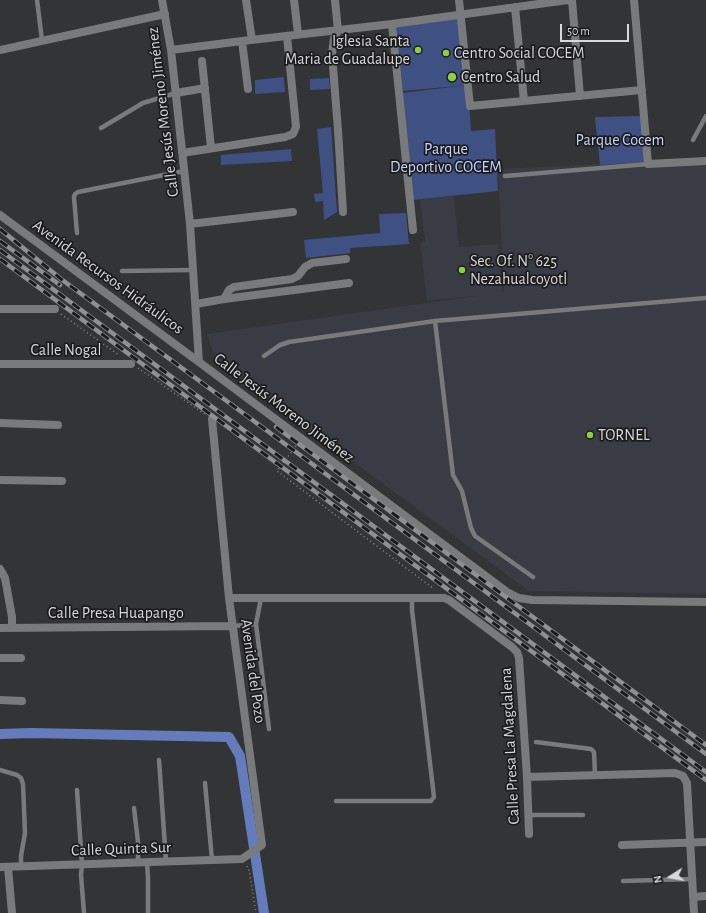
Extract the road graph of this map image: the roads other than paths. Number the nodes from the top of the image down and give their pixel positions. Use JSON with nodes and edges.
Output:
{"nodes":[{"id":1,"x":36,"y":0,"type":"edge"},
{"id":2,"x":162,"y":0,"type":"edge"},
{"id":3,"x":246,"y":0,"type":"edge"},
{"id":4,"x":294,"y":0,"type":"edge"},
{"id":5,"x":335,"y":0,"type":"edge"},
{"id":6,"x":459,"y":0,"type":"edge"},
{"id":7,"x":568,"y":0,"type":"edge"},
{"id":8,"x":572,"y":0,"type":"edge"},
{"id":9,"x":634,"y":0,"type":"edge"},
{"id":10,"x":515,"y":7,"type":"junction"},
{"id":11,"x":165,"y":14,"type":"junction"},
{"id":12,"x":460,"y":15,"type":"junction"},
{"id":13,"x":392,"y":24,"type":"junction"},
{"id":14,"x":338,"y":31,"type":"junction"},
{"id":15,"x":298,"y":34,"type":"junction"},
{"id":16,"x":287,"y":36,"type":"junction"},
{"id":17,"x":42,"y":40,"type":"junction"},
{"id":18,"x":252,"y":40,"type":"junction"},
{"id":19,"x":242,"y":41,"type":"junction"},
{"id":20,"x":0,"y":50,"type":"edge"},
{"id":21,"x":171,"y":50,"type":"junction"},
{"id":22,"x":202,"y":62,"type":"dead end"},
{"id":23,"x":205,"y":88,"type":"junction"},
{"id":24,"x":248,"y":89,"type":"dead end"},
{"id":25,"x":642,"y":90,"type":"junction"},
{"id":26,"x":176,"y":93,"type":"junction"},
{"id":27,"x":580,"y":96,"type":"junction"},
{"id":28,"x":524,"y":101,"type":"junction"},
{"id":29,"x":706,"y":116,"type":"edge"},
{"id":30,"x":101,"y":128,"type":"dead end"},
{"id":31,"x":694,"y":140,"type":"dead end"},
{"id":32,"x":211,"y":148,"type":"junction"},
{"id":33,"x":182,"y":153,"type":"junction"},
{"id":34,"x":706,"y":161,"type":"edge"},
{"id":35,"x":648,"y":164,"type":"junction"},
{"id":36,"x":184,"y":171,"type":"junction"},
{"id":37,"x":505,"y":176,"type":"dead end"},
{"id":38,"x":293,"y":212,"type":"dead end"},
{"id":39,"x":342,"y":212,"type":"dead end"},
{"id":40,"x":0,"y":215,"type":"edge"},
{"id":41,"x":190,"y":224,"type":"junction"},
{"id":42,"x":413,"y":230,"type":"dead end"},
{"id":43,"x":77,"y":233,"type":"dead end"},
{"id":44,"x":346,"y":259,"type":"dead end"},
{"id":45,"x":193,"y":270,"type":"junction"},
{"id":46,"x":122,"y":271,"type":"dead end"},
{"id":47,"x":349,"y":283,"type":"dead end"},
{"id":48,"x":706,"y":298,"type":"edge"},
{"id":49,"x":224,"y":299,"type":"junction"},
{"id":50,"x":196,"y":304,"type":"junction"},
{"id":51,"x":0,"y":309,"type":"edge"},
{"id":52,"x":55,"y":309,"type":"dead end"},
{"id":53,"x":435,"y":321,"type":"junction"},
{"id":54,"x":264,"y":356,"type":"dead end"},
{"id":55,"x":199,"y":362,"type":"junction"},
{"id":56,"x":0,"y":364,"type":"edge"},
{"id":57,"x":132,"y":364,"type":"dead end"},
{"id":58,"x":212,"y":419,"type":"dead end"},
{"id":59,"x":0,"y":423,"type":"edge"},
{"id":60,"x":58,"y":424,"type":"dead end"},
{"id":61,"x":0,"y":480,"type":"edge"},
{"id":62,"x":62,"y":481,"type":"dead end"},
{"id":63,"x":0,"y":569,"type":"edge"},
{"id":64,"x":533,"y":577,"type":"dead end"},
{"id":65,"x":412,"y":597,"type":"junction"},
{"id":66,"x":229,"y":598,"type":"junction"},
{"id":67,"x":261,"y":598,"type":"junction"},
{"id":68,"x":706,"y":602,"type":"edge"},
{"id":69,"x":256,"y":624,"type":"junction"},
{"id":70,"x":233,"y":626,"type":"junction"},
{"id":71,"x":0,"y":628,"type":"edge"},
{"id":72,"x":12,"y":628,"type":"junction"},
{"id":73,"x":0,"y":658,"type":"edge"},
{"id":74,"x":21,"y":658,"type":"dead end"},
{"id":75,"x":0,"y":700,"type":"edge"},
{"id":76,"x":22,"y":701,"type":"dead end"},
{"id":77,"x":269,"y":729,"type":"dead end"},
{"id":78,"x":536,"y":742,"type":"dead end"},
{"id":79,"x":159,"y":760,"type":"dead end"},
{"id":80,"x":0,"y":770,"type":"edge"},
{"id":81,"x":596,"y":775,"type":"junction"},
{"id":82,"x":527,"y":777,"type":"junction"},
{"id":83,"x":205,"y":783,"type":"dead end"},
{"id":84,"x":78,"y":790,"type":"dead end"},
{"id":85,"x":336,"y":801,"type":"dead end"},
{"id":86,"x":134,"y":808,"type":"dead end"},
{"id":87,"x":528,"y":815,"type":"junction"},
{"id":88,"x":583,"y":815,"type":"dead end"},
{"id":89,"x":529,"y":834,"type":"dead end"},
{"id":90,"x":690,"y":842,"type":"junction"},
{"id":91,"x":706,"y":842,"type":"edge"},
{"id":92,"x":622,"y":845,"type":"dead end"},
{"id":93,"x":244,"y":858,"type":"joint"},
{"id":94,"x":212,"y":860,"type":"junction"},
{"id":95,"x":166,"y":861,"type":"junction"},
{"id":96,"x":147,"y":862,"type":"junction"},
{"id":97,"x":138,"y":863,"type":"junction"},
{"id":98,"x":82,"y":865,"type":"junction"},
{"id":99,"x":4,"y":867,"type":"edge"},
{"id":100,"x":21,"y":867,"type":"junction"},
{"id":101,"x":692,"y":879,"type":"junction"},
{"id":102,"x":623,"y":881,"type":"dead end"},
{"id":103,"x":706,"y":896,"type":"edge"},
{"id":104,"x":693,"y":897,"type":"junction"},
{"id":105,"x":12,"y":913,"type":"edge"},
{"id":106,"x":84,"y":913,"type":"edge"},
{"id":107,"x":148,"y":913,"type":"edge"},
{"id":108,"x":694,"y":913,"type":"edge"}],
"edges":[{"from":1,"to":17,"type":"lane"},
{"from":2,"to":11,"type":"street","name":"Calle Jesús Moreno Jiménez"},
{"from":3,"to":18,"type":"street"},
{"from":4,"to":15,"type":"street"},
{"from":5,"to":14,"type":"street"},
{"from":6,"to":12,"type":"street"},
{"from":7,"to":10,"type":"street"},
{"from":8,"to":27,"type":"street"},
{"from":9,"to":25,"type":"street"},
{"from":10,"to":12,"type":"street"},
{"from":10,"to":28,"type":"street"},
{"from":11,"to":17,"type":"street"},
{"from":11,"to":21,"type":"street","name":"Calle Jesús Moreno Jiménez"},
{"from":12,"to":13,"type":"street"},
{"from":12,"to":28,"type":"street"},
{"from":13,"to":14,"type":"street"},
{"from":13,"to":42,"type":"street"},
{"from":14,"to":15,"type":"street"},
{"from":14,"to":39,"type":"street"},
{"from":15,"to":16,"type":"street"},
{"from":16,"to":18,"type":"street"},
{"from":16,"to":32,"type":"street"},
{"from":17,"to":20,"type":"street"},
{"from":18,"to":19,"type":"street"},
{"from":19,"to":21,"type":"street"},
{"from":19,"to":24,"type":"street"},
{"from":21,"to":26,"type":"street","name":"Calle Jesús Moreno Jiménez"},
{"from":22,"to":23,"type":"street"},
{"from":23,"to":26,"type":"street"},
{"from":23,"to":32,"type":"street"},
{"from":25,"to":27,"type":"street"},
{"from":25,"to":35,"type":"street"},
{"from":26,"to":30,"type":"lane"},
{"from":26,"to":33,"type":"street","name":"Calle Jesús Moreno Jiménez"},
{"from":27,"to":28,"type":"street"},
{"from":29,"to":31,"type":"lane"},
{"from":32,"to":33,"type":"street"},
{"from":33,"to":36,"type":"street","name":"Calle Jesús Moreno Jiménez"},
{"from":34,"to":35,"type":"street"},
{"from":35,"to":37,"type":"lane"},
{"from":36,"to":41,"type":"street","name":"Calle Jesús Moreno Jiménez"},
{"from":36,"to":43,"type":"lane"},
{"from":38,"to":41,"type":"street"},
{"from":40,"to":55,"type":"street","name":"Avenida Recursos Hidráulicos"},
{"from":41,"to":45,"type":"street","name":"Calle Jesús Moreno Jiménez"},
{"from":44,"to":49,"type":"street"},
{"from":45,"to":46,"type":"lane"},
{"from":45,"to":50,"type":"street","name":"Calle Jesús Moreno Jiménez"},
{"from":47,"to":49,"type":"street"},
{"from":48,"to":53,"type":"lane"},
{"from":49,"to":50,"type":"street"},
{"from":50,"to":55,"type":"street","name":"Calle Jesús Moreno Jiménez"},
{"from":51,"to":52,"type":"street"},
{"from":53,"to":54,"type":"lane"},
{"from":53,"to":64,"type":"lane"},
{"from":55,"to":68,"type":"street","name":"Calle Jesús Moreno Jiménez"},
{"from":56,"to":57,"type":"street","name":"Calle Nogal"},
{"from":58,"to":66,"type":"street","name":"Avenida del Pozo"},
{"from":59,"to":60,"type":"street"},
{"from":61,"to":62,"type":"street"},
{"from":63,"to":72,"type":"street"},
{"from":65,"to":67,"type":"street"},
{"from":65,"to":82,"type":"street","name":"Calle Presa La Magdalena"},
{"from":65,"to":85,"type":"lane"},
{"from":66,"to":67,"type":"street"},
{"from":66,"to":70,"type":"street","name":"Avenida del Pozo"},
{"from":67,"to":69,"type":"lane"},
{"from":69,"to":70,"type":"lane"},
{"from":69,"to":77,"type":"lane"},
{"from":70,"to":72,"type":"street","name":"Calle Presa Huapango"},
{"from":70,"to":93,"type":"street","name":"Avenida del Pozo"},
{"from":71,"to":72,"type":"street","name":"Calle Presa Huapango"},
{"from":73,"to":74,"type":"street"},
{"from":75,"to":76,"type":"street"},
{"from":78,"to":81,"type":"lane"},
{"from":79,"to":95,"type":"lane"},
{"from":80,"to":100,"type":"lane"},
{"from":81,"to":82,"type":"street"},
{"from":81,"to":90,"type":"street"},
{"from":82,"to":87,"type":"street","name":"Calle Presa La Magdalena"},
{"from":83,"to":94,"type":"lane"},
{"from":84,"to":98,"type":"lane"},
{"from":86,"to":97,"type":"lane"},
{"from":87,"to":88,"type":"lane"},
{"from":87,"to":89,"type":"street","name":"Calle Presa La Magdalena"},
{"from":90,"to":91,"type":"street"},
{"from":90,"to":92,"type":"street"},
{"from":90,"to":101,"type":"street"},
{"from":93,"to":94,"type":"street","name":"Calle Quinta Sur"},
{"from":94,"to":95,"type":"street","name":"Calle Quinta Sur"},
{"from":95,"to":96,"type":"street","name":"Calle Quinta Sur"},
{"from":96,"to":97,"type":"street","name":"Calle Quinta Sur"},
{"from":96,"to":107,"type":"lane"},
{"from":97,"to":98,"type":"street","name":"Calle Quinta Sur"},
{"from":98,"to":100,"type":"street","name":"Calle Quinta Sur"},
{"from":98,"to":106,"type":"lane"},
{"from":99,"to":100,"type":"street","name":"Calle Quinta Sur"},
{"from":99,"to":105,"type":"street"},
{"from":101,"to":102,"type":"lane"},
{"from":101,"to":104,"type":"street"},
{"from":103,"to":104,"type":"street"},
{"from":104,"to":108,"type":"street"}]}
